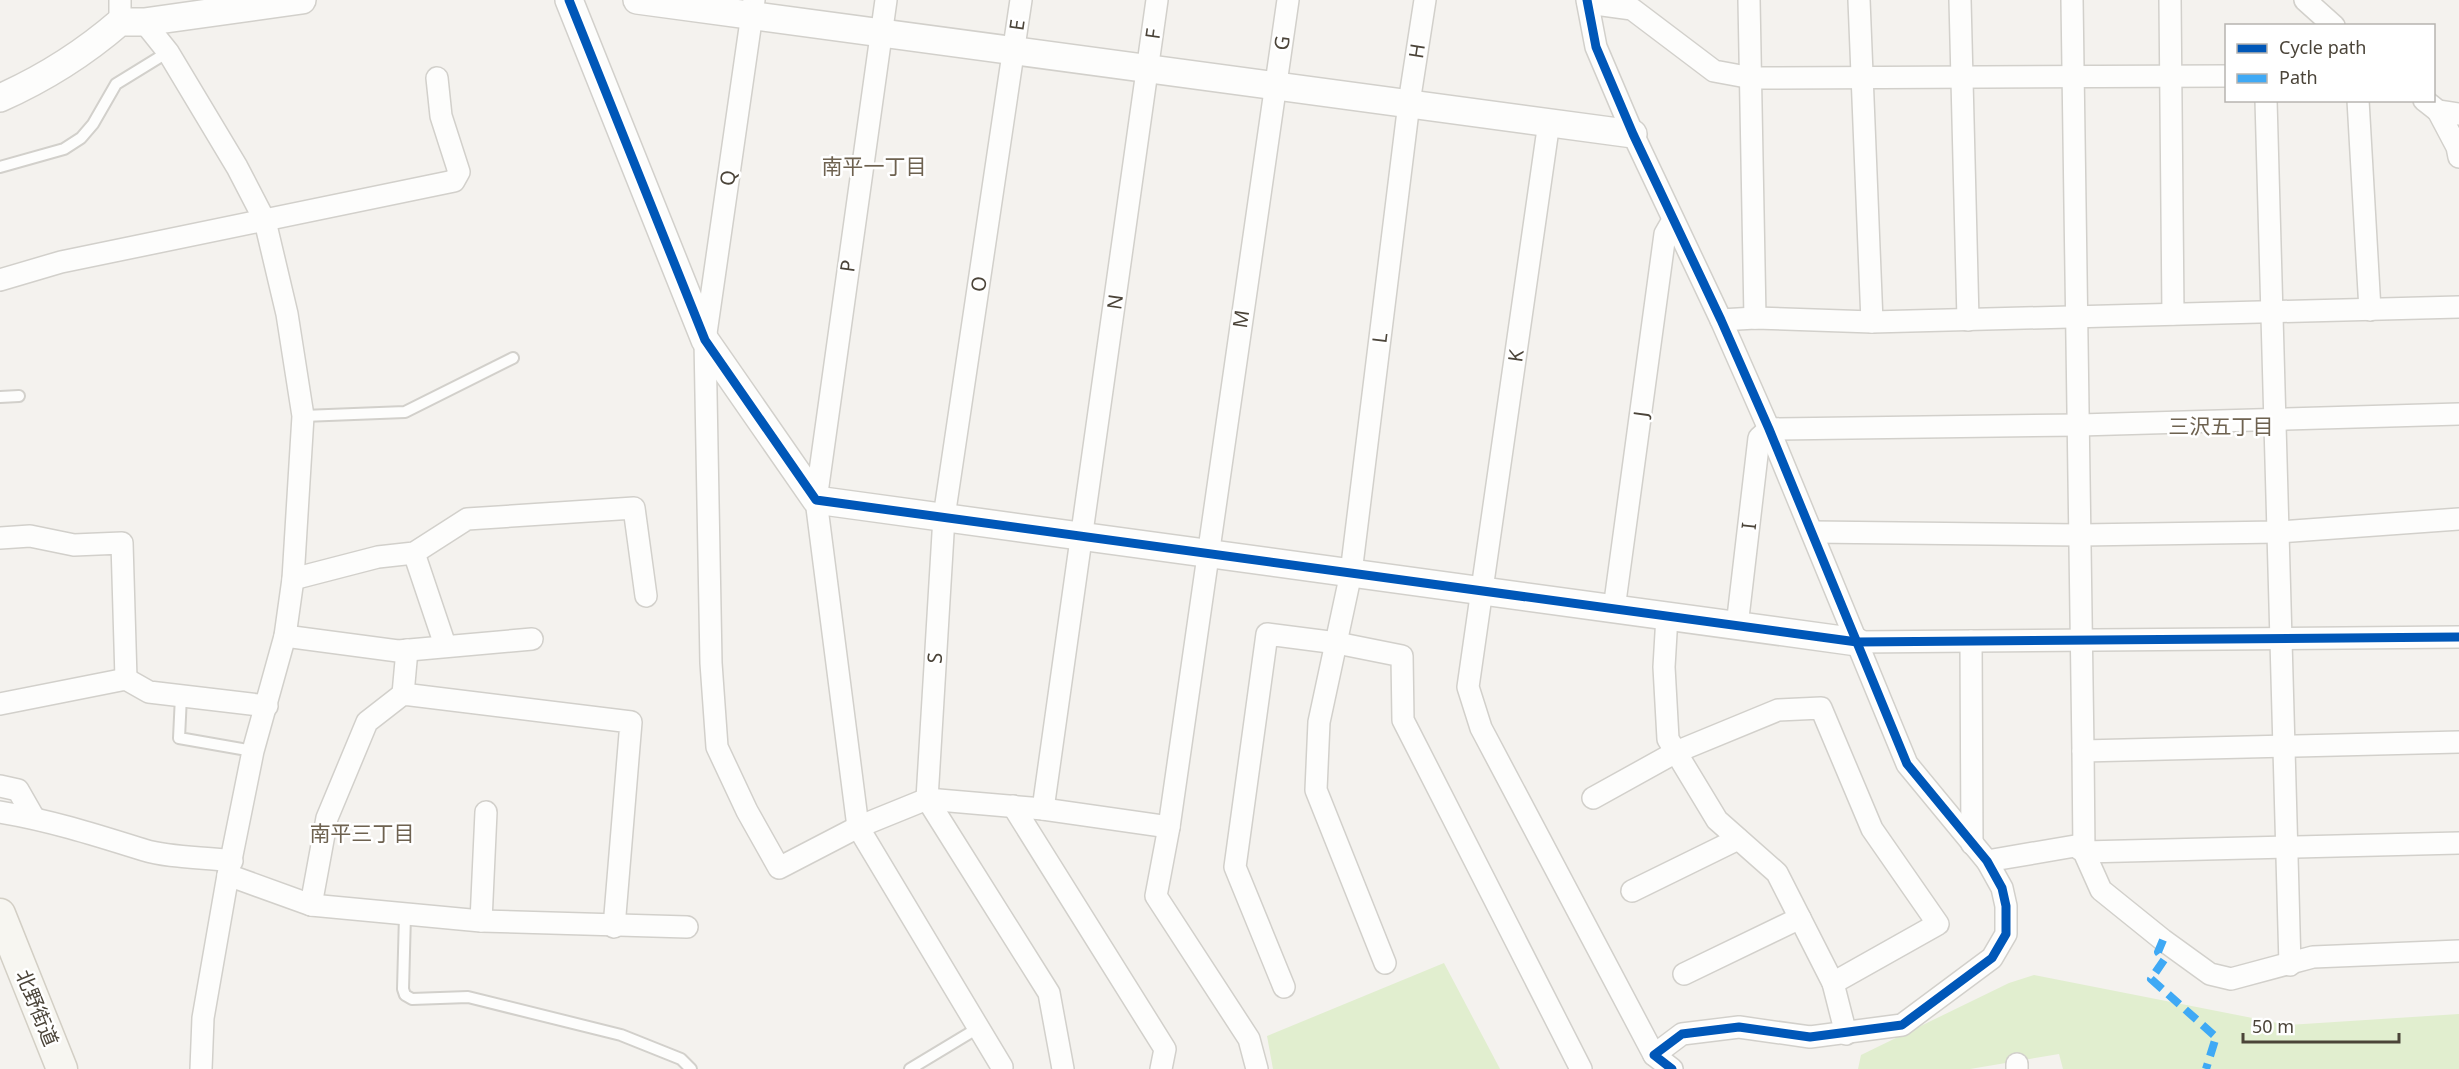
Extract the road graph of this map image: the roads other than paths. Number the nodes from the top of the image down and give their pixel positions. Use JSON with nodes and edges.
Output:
{"nodes":[{"id":1,"x":303,"y":0,"type":"edge"},
{"id":2,"x":569,"y":0,"type":"edge"},
{"id":3,"x":637,"y":0,"type":"edge"},
{"id":4,"x":886,"y":0,"type":"edge"},
{"id":5,"x":1021,"y":0,"type":"edge"},
{"id":6,"x":1157,"y":0,"type":"edge"},
{"id":7,"x":1288,"y":0,"type":"edge"},
{"id":8,"x":1425,"y":0,"type":"edge"},
{"id":9,"x":1749,"y":0,"type":"edge"},
{"id":10,"x":1859,"y":0,"type":"edge"},
{"id":11,"x":1960,"y":0,"type":"edge"},
{"id":12,"x":2072,"y":0,"type":"edge"},
{"id":13,"x":2170,"y":0,"type":"edge"},
{"id":14,"x":2305,"y":0,"type":"edge"},
{"id":15,"x":1588,"y":2,"type":"edge"},
{"id":16,"x":753,"y":8,"type":"edge"},
{"id":17,"x":128,"y":15,"type":"edge"},
{"id":18,"x":2332,"y":24,"type":"edge"},
{"id":19,"x":881,"y":32,"type":"junction"},
{"id":20,"x":1013,"y":50,"type":"junction"},
{"id":21,"x":168,"y":52,"type":"junction"},
{"id":22,"x":1148,"y":68,"type":"junction"},
{"id":23,"x":2074,"y":76,"type":"junction"},
{"id":24,"x":2171,"y":76,"type":"junction"},
{"id":25,"x":2225,"y":76,"type":"edge"},
{"id":26,"x":1962,"y":77,"type":"junction"},
{"id":27,"x":437,"y":78,"type":"dead end"},
{"id":28,"x":1752,"y":78,"type":"junction"},
{"id":29,"x":1862,"y":78,"type":"junction"},
{"id":30,"x":1275,"y":85,"type":"junction"},
{"id":31,"x":0,"y":98,"type":"edge"},
{"id":32,"x":2266,"y":102,"type":"edge"},
{"id":33,"x":2358,"y":102,"type":"edge"},
{"id":34,"x":1409,"y":103,"type":"junction"},
{"id":35,"x":2441,"y":109,"type":"edge"},
{"id":36,"x":1550,"y":122,"type":"junction"},
{"id":37,"x":1633,"y":134,"type":"junction"},
{"id":38,"x":2459,"y":157,"type":"edge"},
{"id":39,"x":0,"y":167,"type":"edge"},
{"id":40,"x":1673,"y":220,"type":"junction"},
{"id":41,"x":265,"y":221,"type":"junction"},
{"id":42,"x":0,"y":280,"type":"edge"},
{"id":43,"x":2459,"y":307,"type":"edge"},
{"id":44,"x":2370,"y":310,"type":"junction"},
{"id":45,"x":2272,"y":311,"type":"junction"},
{"id":46,"x":2173,"y":314,"type":"junction"},
{"id":47,"x":2079,"y":317,"type":"junction"},
{"id":48,"x":1755,"y":318,"type":"junction"},
{"id":49,"x":1721,"y":320,"type":"junction"},
{"id":50,"x":1968,"y":320,"type":"junction"},
{"id":51,"x":1872,"y":322,"type":"junction"},
{"id":52,"x":705,"y":340,"type":"junction"},
{"id":53,"x":513,"y":358,"type":"dead end"},
{"id":54,"x":19,"y":396,"type":"dead end"},
{"id":55,"x":0,"y":397,"type":"edge"},
{"id":56,"x":2459,"y":414,"type":"edge"},
{"id":57,"x":303,"y":416,"type":"junction"},
{"id":58,"x":2275,"y":419,"type":"junction"},
{"id":59,"x":2080,"y":425,"type":"junction"},
{"id":60,"x":1769,"y":429,"type":"junction"},
{"id":61,"x":816,"y":500,"type":"junction"},
{"id":62,"x":944,"y":517,"type":"junction"},
{"id":63,"x":2459,"y":519,"type":"edge"},
{"id":64,"x":1812,"y":532,"type":"junction"},
{"id":65,"x":2278,"y":532,"type":"junction"},
{"id":66,"x":2081,"y":535,"type":"junction"},
{"id":67,"x":1082,"y":536,"type":"junction"},
{"id":68,"x":0,"y":538,"type":"edge"},
{"id":69,"x":414,"y":553,"type":"junction"},
{"id":70,"x":1207,"y":553,"type":"junction"},
{"id":71,"x":1351,"y":573,"type":"junction"},
{"id":72,"x":293,"y":579,"type":"junction"},
{"id":73,"x":1483,"y":591,"type":"junction"},
{"id":74,"x":646,"y":596,"type":"dead end"},
{"id":75,"x":1614,"y":609,"type":"junction"},
{"id":76,"x":1667,"y":616,"type":"junction"},
{"id":77,"x":1737,"y":626,"type":"junction"},
{"id":78,"x":285,"y":636,"type":"junction"},
{"id":79,"x":2459,"y":637,"type":"edge"},
{"id":80,"x":2281,"y":638,"type":"junction"},
{"id":81,"x":532,"y":639,"type":"dead end"},
{"id":82,"x":2082,"y":640,"type":"junction"},
{"id":83,"x":1971,"y":641,"type":"junction"},
{"id":84,"x":1857,"y":642,"type":"junction"},
{"id":85,"x":1336,"y":643,"type":"junction"},
{"id":86,"x":445,"y":645,"type":"junction"},
{"id":87,"x":407,"y":650,"type":"junction"},
{"id":88,"x":126,"y":680,"type":"junction"},
{"id":89,"x":403,"y":694,"type":"junction"},
{"id":90,"x":181,"y":696,"type":"junction"},
{"id":91,"x":0,"y":704,"type":"edge"},
{"id":92,"x":267,"y":706,"type":"junction"},
{"id":93,"x":2459,"y":742,"type":"edge"},
{"id":94,"x":2284,"y":746,"type":"junction"},
{"id":95,"x":253,"y":751,"type":"junction"},
{"id":96,"x":2083,"y":751,"type":"junction"},
{"id":97,"x":1676,"y":752,"type":"junction"},
{"id":98,"x":0,"y":786,"type":"edge"},
{"id":99,"x":1593,"y":798,"type":"dead end"},
{"id":100,"x":927,"y":799,"type":"junction"},
{"id":101,"x":1013,"y":806,"type":"junction"},
{"id":102,"x":1043,"y":809,"type":"junction"},
{"id":103,"x":0,"y":812,"type":"edge"},
{"id":104,"x":486,"y":812,"type":"dead end"},
{"id":105,"x":34,"y":818,"type":"junction"},
{"id":106,"x":858,"y":827,"type":"junction"},
{"id":107,"x":1169,"y":827,"type":"junction"},
{"id":108,"x":1738,"y":839,"type":"junction"},
{"id":109,"x":2459,"y":843,"type":"edge"},
{"id":110,"x":1972,"y":844,"type":"junction"},
{"id":111,"x":2287,"y":847,"type":"junction"},
{"id":112,"x":2084,"y":852,"type":"junction"},
{"id":113,"x":1987,"y":861,"type":"junction"},
{"id":114,"x":230,"y":868,"type":"junction"},
{"id":115,"x":1632,"y":891,"type":"dead end"},
{"id":116,"x":311,"y":905,"type":"junction"},
{"id":117,"x":0,"y":914,"type":"edge"},
{"id":118,"x":405,"y":915,"type":"junction"},
{"id":119,"x":1800,"y":918,"type":"junction"},
{"id":120,"x":482,"y":921,"type":"junction"},
{"id":121,"x":614,"y":927,"type":"junction"},
{"id":122,"x":687,"y":927,"type":"dead end"},
{"id":123,"x":2459,"y":951,"type":"edge"},
{"id":124,"x":1385,"y":963,"type":"dead end"},
{"id":125,"x":2290,"y":965,"type":"junction"},
{"id":126,"x":1684,"y":974,"type":"dead end"},
{"id":127,"x":1833,"y":983,"type":"junction"},
{"id":128,"x":1284,"y":987,"type":"dead end"},
{"id":129,"x":978,"y":1028,"type":"junction"},
{"id":130,"x":1846,"y":1034,"type":"junction"},
{"id":131,"x":1654,"y":1055,"type":"junction"},
{"id":132,"x":58,"y":1068,"type":"edge"},
{"id":133,"x":1002,"y":1068,"type":"edge"},
{"id":134,"x":201,"y":1069,"type":"edge"},
{"id":135,"x":692,"y":1069,"type":"edge"},
{"id":136,"x":910,"y":1069,"type":"edge"},
{"id":137,"x":1063,"y":1069,"type":"edge"},
{"id":138,"x":1161,"y":1069,"type":"edge"},
{"id":139,"x":1257,"y":1069,"type":"edge"},
{"id":140,"x":1581,"y":1069,"type":"edge"},
{"id":141,"x":1672,"y":1069,"type":"edge"}],
"edges":[{"from":1,"to":17,"type":"street"},
{"from":2,"to":52,"type":"street"},
{"from":3,"to":16,"type":"street"},
{"from":4,"to":19,"type":"street","name":"P"},
{"from":5,"to":20,"type":"street","name":"E"},
{"from":6,"to":22,"type":"street","name":"F"},
{"from":7,"to":30,"type":"street","name":"G"},
{"from":8,"to":34,"type":"street","name":"H"},
{"from":9,"to":28,"type":"street"},
{"from":10,"to":29,"type":"street"},
{"from":11,"to":26,"type":"street"},
{"from":12,"to":23,"type":"street"},
{"from":13,"to":24,"type":"street"},
{"from":14,"to":18,"type":"street"},
{"from":15,"to":28,"type":"street"},
{"from":15,"to":37,"type":"street"},
{"from":16,"to":19,"type":"street"},
{"from":16,"to":52,"type":"street","name":"Q"},
{"from":17,"to":21,"type":"street"},
{"from":17,"to":31,"type":"street"},
{"from":19,"to":20,"type":"street"},
{"from":19,"to":61,"type":"street","name":"P"},
{"from":20,"to":22,"type":"street"},
{"from":20,"to":62,"type":"street","name":"O"},
{"from":21,"to":39,"type":"lane"},
{"from":21,"to":41,"type":"street"},
{"from":22,"to":30,"type":"street"},
{"from":22,"to":67,"type":"street","name":"N"},
{"from":23,"to":24,"type":"street"},
{"from":23,"to":26,"type":"street"},
{"from":23,"to":47,"type":"street"},
{"from":24,"to":25,"type":"street"},
{"from":24,"to":46,"type":"street"},
{"from":26,"to":29,"type":"street"},
{"from":26,"to":50,"type":"street"},
{"from":27,"to":41,"type":"street"},
{"from":28,"to":29,"type":"street"},
{"from":28,"to":48,"type":"street"},
{"from":29,"to":51,"type":"street"},
{"from":30,"to":34,"type":"street"},
{"from":30,"to":70,"type":"street","name":"M"},
{"from":32,"to":45,"type":"street"},
{"from":33,"to":44,"type":"street"},
{"from":34,"to":36,"type":"street"},
{"from":34,"to":71,"type":"street","name":"L"},
{"from":35,"to":38,"type":"street"},
{"from":36,"to":37,"type":"street"},
{"from":36,"to":73,"type":"street","name":"K"},
{"from":37,"to":40,"type":"street"},
{"from":40,"to":49,"type":"street"},
{"from":40,"to":75,"type":"street","name":"J"},
{"from":41,"to":42,"type":"street"},
{"from":41,"to":57,"type":"street"},
{"from":43,"to":44,"type":"street"},
{"from":44,"to":45,"type":"street"},
{"from":45,"to":46,"type":"street"},
{"from":45,"to":58,"type":"street"},
{"from":46,"to":47,"type":"street"},
{"from":47,"to":50,"type":"street"},
{"from":47,"to":59,"type":"street"},
{"from":48,"to":49,"type":"street"},
{"from":48,"to":51,"type":"street"},
{"from":49,"to":60,"type":"street"},
{"from":50,"to":51,"type":"street"},
{"from":52,"to":61,"type":"street"},
{"from":52,"to":106,"type":"street","name":"Q"},
{"from":53,"to":57,"type":"lane"},
{"from":54,"to":55,"type":"lane"},
{"from":56,"to":58,"type":"street"},
{"from":57,"to":72,"type":"street"},
{"from":58,"to":59,"type":"street"},
{"from":58,"to":65,"type":"street"},
{"from":59,"to":60,"type":"street"},
{"from":59,"to":66,"type":"street"},
{"from":60,"to":64,"type":"street"},
{"from":60,"to":77,"type":"street","name":"I"},
{"from":61,"to":62,"type":"street"},
{"from":61,"to":106,"type":"street","name":"P"},
{"from":62,"to":67,"type":"street"},
{"from":62,"to":100,"type":"street","name":"S"},
{"from":63,"to":65,"type":"street"},
{"from":64,"to":66,"type":"street"},
{"from":64,"to":84,"type":"street"},
{"from":65,"to":66,"type":"street"},
{"from":65,"to":80,"type":"street"},
{"from":66,"to":82,"type":"street"},
{"from":67,"to":70,"type":"street"},
{"from":67,"to":102,"type":"street","name":"N"},
{"from":68,"to":88,"type":"street"},
{"from":69,"to":72,"type":"street"},
{"from":69,"to":74,"type":"street"},
{"from":69,"to":86,"type":"street"},
{"from":70,"to":71,"type":"street"},
{"from":70,"to":107,"type":"street","name":"M"},
{"from":71,"to":73,"type":"street"},
{"from":71,"to":85,"type":"street","name":"L"},
{"from":72,"to":78,"type":"street"},
{"from":73,"to":75,"type":"street"},
{"from":73,"to":131,"type":"street","name":"K"},
{"from":75,"to":76,"type":"street"},
{"from":76,"to":77,"type":"street"},
{"from":76,"to":97,"type":"street"},
{"from":77,"to":84,"type":"street"},
{"from":78,"to":87,"type":"street"},
{"from":78,"to":92,"type":"street"},
{"from":79,"to":80,"type":"street"},
{"from":80,"to":82,"type":"street"},
{"from":80,"to":94,"type":"street"},
{"from":81,"to":86,"type":"street"},
{"from":82,"to":83,"type":"street"},
{"from":82,"to":96,"type":"street"},
{"from":83,"to":84,"type":"street"},
{"from":83,"to":110,"type":"street"},
{"from":84,"to":110,"type":"street"},
{"from":85,"to":124,"type":"street","name":"L"},
{"from":85,"to":128,"type":"street"},
{"from":85,"to":140,"type":"street"},
{"from":86,"to":87,"type":"street"},
{"from":87,"to":89,"type":"street"},
{"from":88,"to":90,"type":"street"},
{"from":88,"to":91,"type":"street"},
{"from":89,"to":116,"type":"street"},
{"from":89,"to":121,"type":"street"},
{"from":90,"to":92,"type":"street"},
{"from":90,"to":95,"type":"lane"},
{"from":92,"to":95,"type":"street"},
{"from":93,"to":94,"type":"street"},
{"from":94,"to":96,"type":"street"},
{"from":94,"to":111,"type":"street"},
{"from":95,"to":114,"type":"street"},
{"from":96,"to":112,"type":"street"},
{"from":97,"to":99,"type":"street"},
{"from":97,"to":108,"type":"street"},
{"from":97,"to":127,"type":"street"},
{"from":98,"to":105,"type":"street"},
{"from":100,"to":101,"type":"street"},
{"from":100,"to":106,"type":"street"},
{"from":100,"to":137,"type":"street"},
{"from":101,"to":102,"type":"street"},
{"from":101,"to":138,"type":"street"},
{"from":102,"to":107,"type":"street"},
{"from":103,"to":105,"type":"street"},
{"from":104,"to":120,"type":"street"},
{"from":105,"to":114,"type":"street"},
{"from":106,"to":129,"type":"street"},
{"from":107,"to":139,"type":"street","name":"M"},
{"from":108,"to":115,"type":"street"},
{"from":108,"to":119,"type":"street"},
{"from":109,"to":111,"type":"street"},
{"from":110,"to":113,"type":"street"},
{"from":111,"to":112,"type":"street"},
{"from":111,"to":125,"type":"street"},
{"from":112,"to":113,"type":"street"},
{"from":112,"to":125,"type":"street"},
{"from":113,"to":130,"type":"street"},
{"from":114,"to":116,"type":"street"},
{"from":114,"to":134,"type":"street"},
{"from":116,"to":118,"type":"street"},
{"from":117,"to":132,"type":"main road","name":"北野街道"},
{"from":118,"to":120,"type":"street"},
{"from":118,"to":135,"type":"lane"},
{"from":119,"to":126,"type":"street"},
{"from":119,"to":127,"type":"street"},
{"from":120,"to":121,"type":"street"},
{"from":121,"to":122,"type":"street"},
{"from":123,"to":125,"type":"street"},
{"from":127,"to":130,"type":"street"},
{"from":129,"to":133,"type":"street"},
{"from":129,"to":136,"type":"lane"},
{"from":130,"to":131,"type":"street"},
{"from":131,"to":141,"type":"street"}]}
